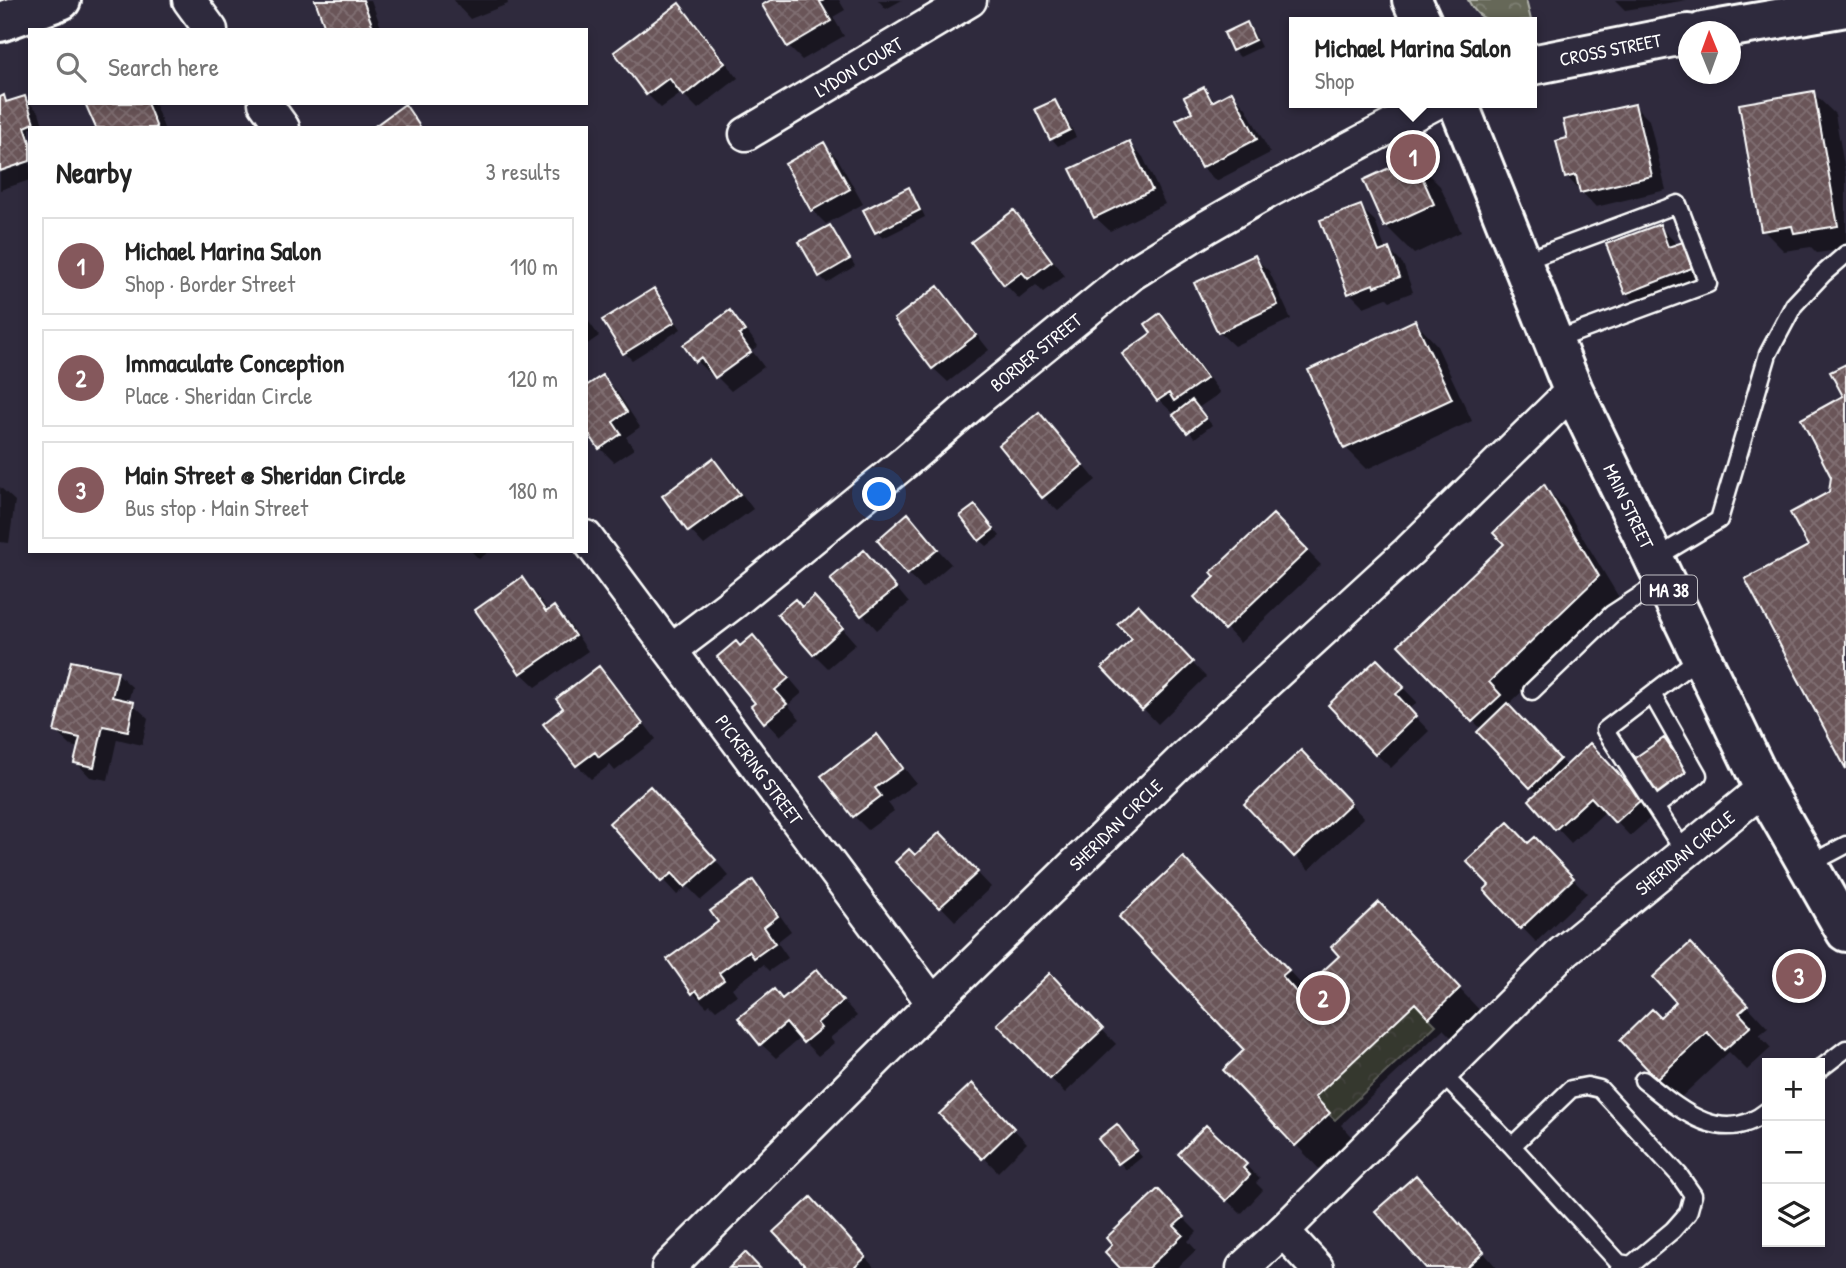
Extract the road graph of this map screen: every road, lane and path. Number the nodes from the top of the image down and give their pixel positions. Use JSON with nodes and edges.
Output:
{"nodes":[{"id":1,"x":61,"y":0,"type":"edge"},
{"id":2,"x":189,"y":0,"type":"edge"},
{"id":3,"x":970,"y":0,"type":"edge"},
{"id":4,"x":1412,"y":0,"type":"edge"},
{"id":5,"x":1846,"y":7,"type":"edge"},
{"id":6,"x":1420,"y":17,"type":"edge"},
{"id":7,"x":0,"y":22,"type":"edge"},
{"id":8,"x":1741,"y":25,"type":"edge"},
{"id":9,"x":210,"y":28,"type":"edge"},
{"id":10,"x":1678,"y":36,"type":"edge"},
{"id":11,"x":1537,"y":64,"type":"edge"},
{"id":12,"x":267,"y":105,"type":"edge"},
{"id":13,"x":1426,"y":108,"type":"edge"},
{"id":14,"x":1460,"y":108,"type":"edge"},
{"id":15,"x":282,"y":126,"type":"edge"},
{"id":16,"x":747,"y":134,"type":"dead end"},
{"id":17,"x":1846,"y":254,"type":"edge"},
{"id":18,"x":1521,"y":261,"type":"junction"},
{"id":19,"x":1553,"y":341,"type":"junction"},
{"id":20,"x":1573,"y":390,"type":"junction"},
{"id":21,"x":588,"y":540,"type":"edge"},
{"id":22,"x":1659,"y":569,"type":"junction"},
{"id":23,"x":671,"y":650,"type":"junction"},
{"id":24,"x":1701,"y":656,"type":"junction"},
{"id":25,"x":1532,"y":691,"type":"dead end"},
{"id":26,"x":1652,"y":694,"type":"junction"},
{"id":27,"x":1764,"y":788,"type":"junction"},
{"id":28,"x":1655,"y":807,"type":"junction"},
{"id":29,"x":1846,"y":845,"type":"edge"},
{"id":30,"x":1685,"y":853,"type":"junction"},
{"id":31,"x":1808,"y":865,"type":"junction"},
{"id":32,"x":1846,"y":932,"type":"edge"},
{"id":33,"x":933,"y":1003,"type":"junction"},
{"id":34,"x":1846,"y":1049,"type":"edge"},
{"id":35,"x":1825,"y":1065,"type":"edge"},
{"id":36,"x":1441,"y":1073,"type":"junction"},
{"id":37,"x":1643,"y":1080,"type":"dead end"},
{"id":38,"x":1762,"y":1115,"type":"edge"},
{"id":39,"x":1512,"y":1146,"type":"junction"},
{"id":40,"x":1283,"y":1231,"type":"junction"},
{"id":41,"x":668,"y":1268,"type":"edge"},
{"id":42,"x":1243,"y":1268,"type":"edge"},
{"id":43,"x":1317,"y":1268,"type":"edge"}],
"edges":[{"from":1,"to":7,"type":"main road"},
{"from":2,"to":9,"type":"street"},
{"from":3,"to":16,"type":"street","name":"LYDON COURT"},
{"from":4,"to":6,"type":"main road"},
{"from":5,"to":8,"type":"main road"},
{"from":10,"to":11,"type":"main road","name":"CROSS STREET"},
{"from":12,"to":15,"type":"street"},
{"from":13,"to":23,"type":"street","name":"BORDER STREET"},
{"from":14,"to":18,"type":"main road","name":"MAIN STREET","number":"MA 38"},
{"from":17,"to":22,"type":"lane"},
{"from":18,"to":19,"type":"main road","name":"MAIN STREET","number":"MA 38"},
{"from":18,"to":19,"type":"lane"},
{"from":19,"to":20,"type":"main road","name":"MAIN STREET","number":"MA 38"},
{"from":20,"to":22,"type":"main road","name":"MAIN STREET","number":"MA 38"},
{"from":20,"to":33,"type":"street","name":"SHERIDAN CIRCLE"},
{"from":21,"to":23,"type":"street","name":"PICKERING STREET"},
{"from":22,"to":24,"type":"main road","name":"MAIN STREET","number":"MA 38"},
{"from":22,"to":25,"type":"lane"},
{"from":23,"to":33,"type":"street","name":"PICKERING STREET"},
{"from":24,"to":26,"type":"lane"},
{"from":24,"to":27,"type":"main road","name":"MAIN STREET","number":"MA 38"},
{"from":26,"to":28,"type":"lane"},
{"from":26,"to":28,"type":"lane"},
{"from":27,"to":30,"type":"street","name":"SHERIDAN CIRCLE"},
{"from":27,"to":31,"type":"main road","name":"MAIN STREET","number":"MA 38"},
{"from":28,"to":30,"type":"lane"},
{"from":29,"to":31,"type":"lane"},
{"from":30,"to":36,"type":"street","name":"SHERIDAN CIRCLE"},
{"from":31,"to":32,"type":"main road","name":"MAIN STREET","number":"MA 38"},
{"from":33,"to":41,"type":"street","name":"SHERIDAN CIRCLE"},
{"from":34,"to":35,"type":"lane"},
{"from":36,"to":39,"type":"lane"},
{"from":36,"to":40,"type":"street","name":"SHERIDAN CIRCLE"},
{"from":37,"to":38,"type":"lane"},
{"from":39,"to":39,"type":"lane"},
{"from":40,"to":42,"type":"street","name":"SHERIDAN CIRCLE"},
{"from":40,"to":43,"type":"street"}]}
